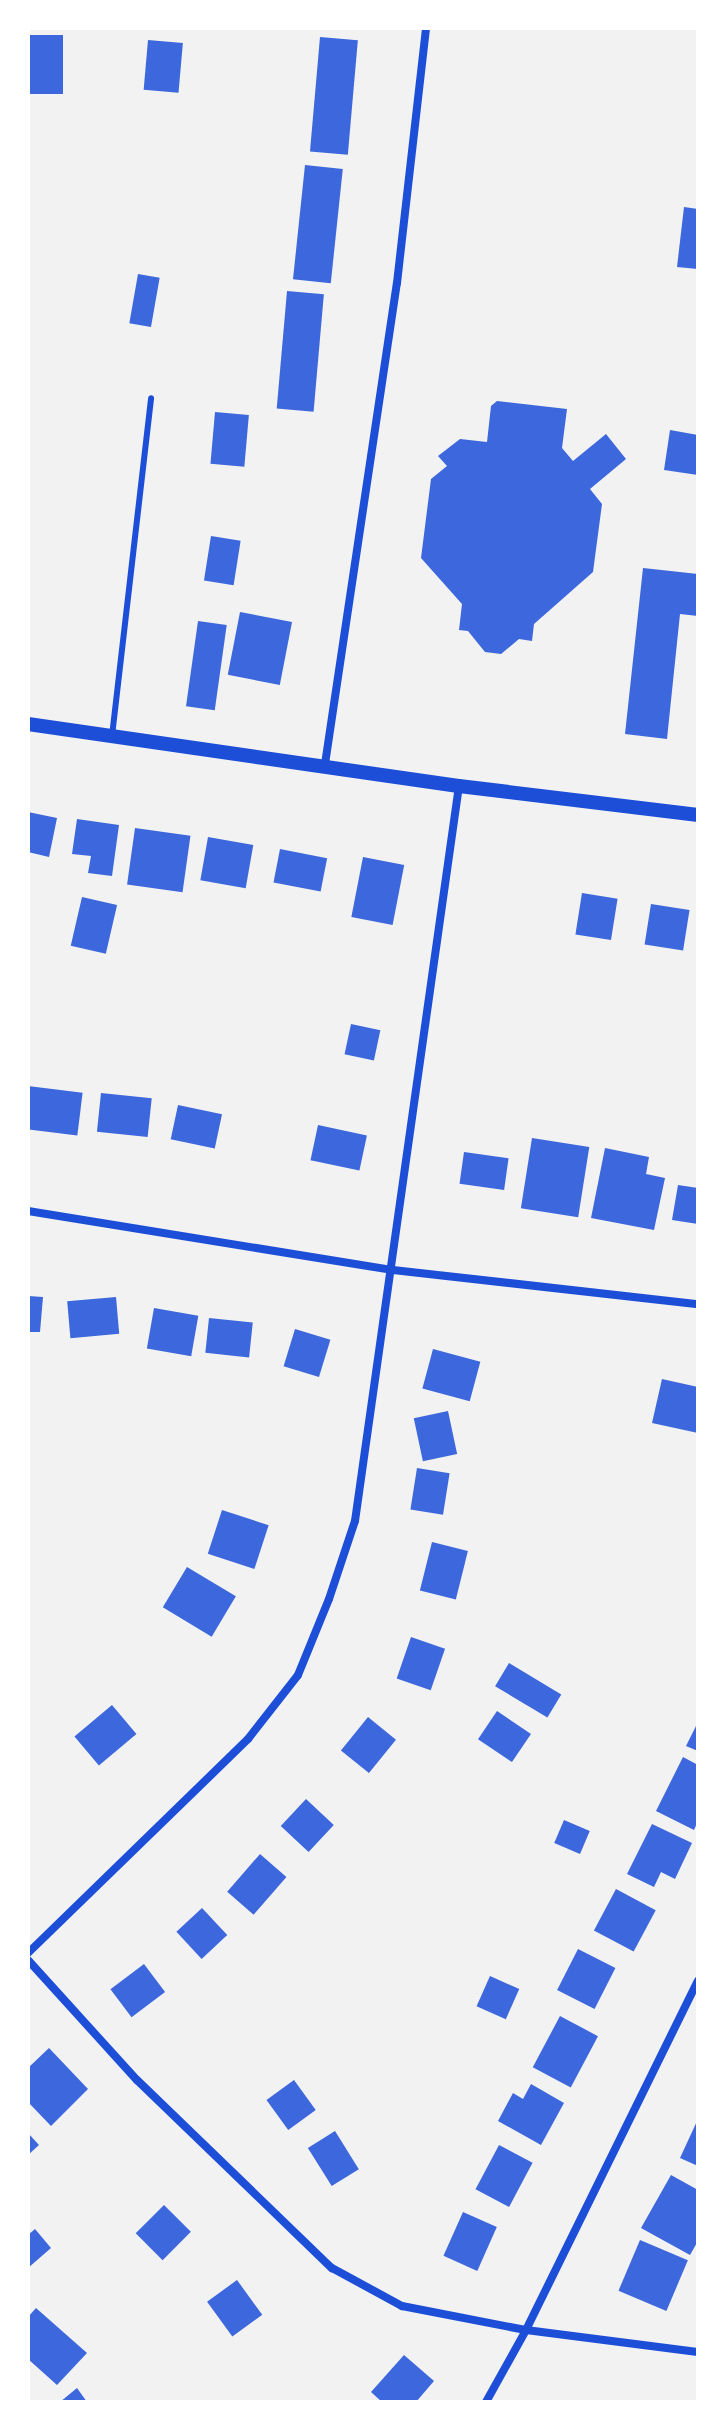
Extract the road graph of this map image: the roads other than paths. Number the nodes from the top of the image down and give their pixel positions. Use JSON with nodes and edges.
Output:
{"nodes":[{"id":1,"x":426,"y":28,"type":"edge"},
{"id":2,"x":151,"y":398,"type":"dead end"},
{"id":3,"x":28,"y":724,"type":"edge"},
{"id":4,"x":112,"y":736,"type":"junction"},
{"id":5,"x":325,"y":764,"type":"junction"},
{"id":6,"x":459,"y":786,"type":"junction"},
{"id":7,"x":698,"y":815,"type":"edge"},
{"id":8,"x":28,"y":1211,"type":"edge"},
{"id":9,"x":393,"y":1270,"type":"junction"},
{"id":10,"x":698,"y":1304,"type":"edge"},
{"id":11,"x":28,"y":1953,"type":"edge"},
{"id":12,"x":28,"y":1960,"type":"edge"},
{"id":13,"x":698,"y":1981,"type":"edge"},
{"id":14,"x":526,"y":2330,"type":"junction"},
{"id":15,"x":698,"y":2352,"type":"edge"},
{"id":16,"x":486,"y":2402,"type":"edge"}],
"edges":[{"from":1,"to":5,"type":"street"},
{"from":2,"to":4,"type":"lane"},
{"from":3,"to":4,"type":"street"},
{"from":4,"to":5,"type":"street"},
{"from":5,"to":6,"type":"street"},
{"from":6,"to":7,"type":"street"},
{"from":6,"to":9,"type":"street"},
{"from":8,"to":9,"type":"street"},
{"from":9,"to":10,"type":"street"},
{"from":9,"to":11,"type":"street"},
{"from":12,"to":14,"type":"street"},
{"from":13,"to":14,"type":"street"},
{"from":14,"to":15,"type":"street"},
{"from":14,"to":16,"type":"street"}]}
